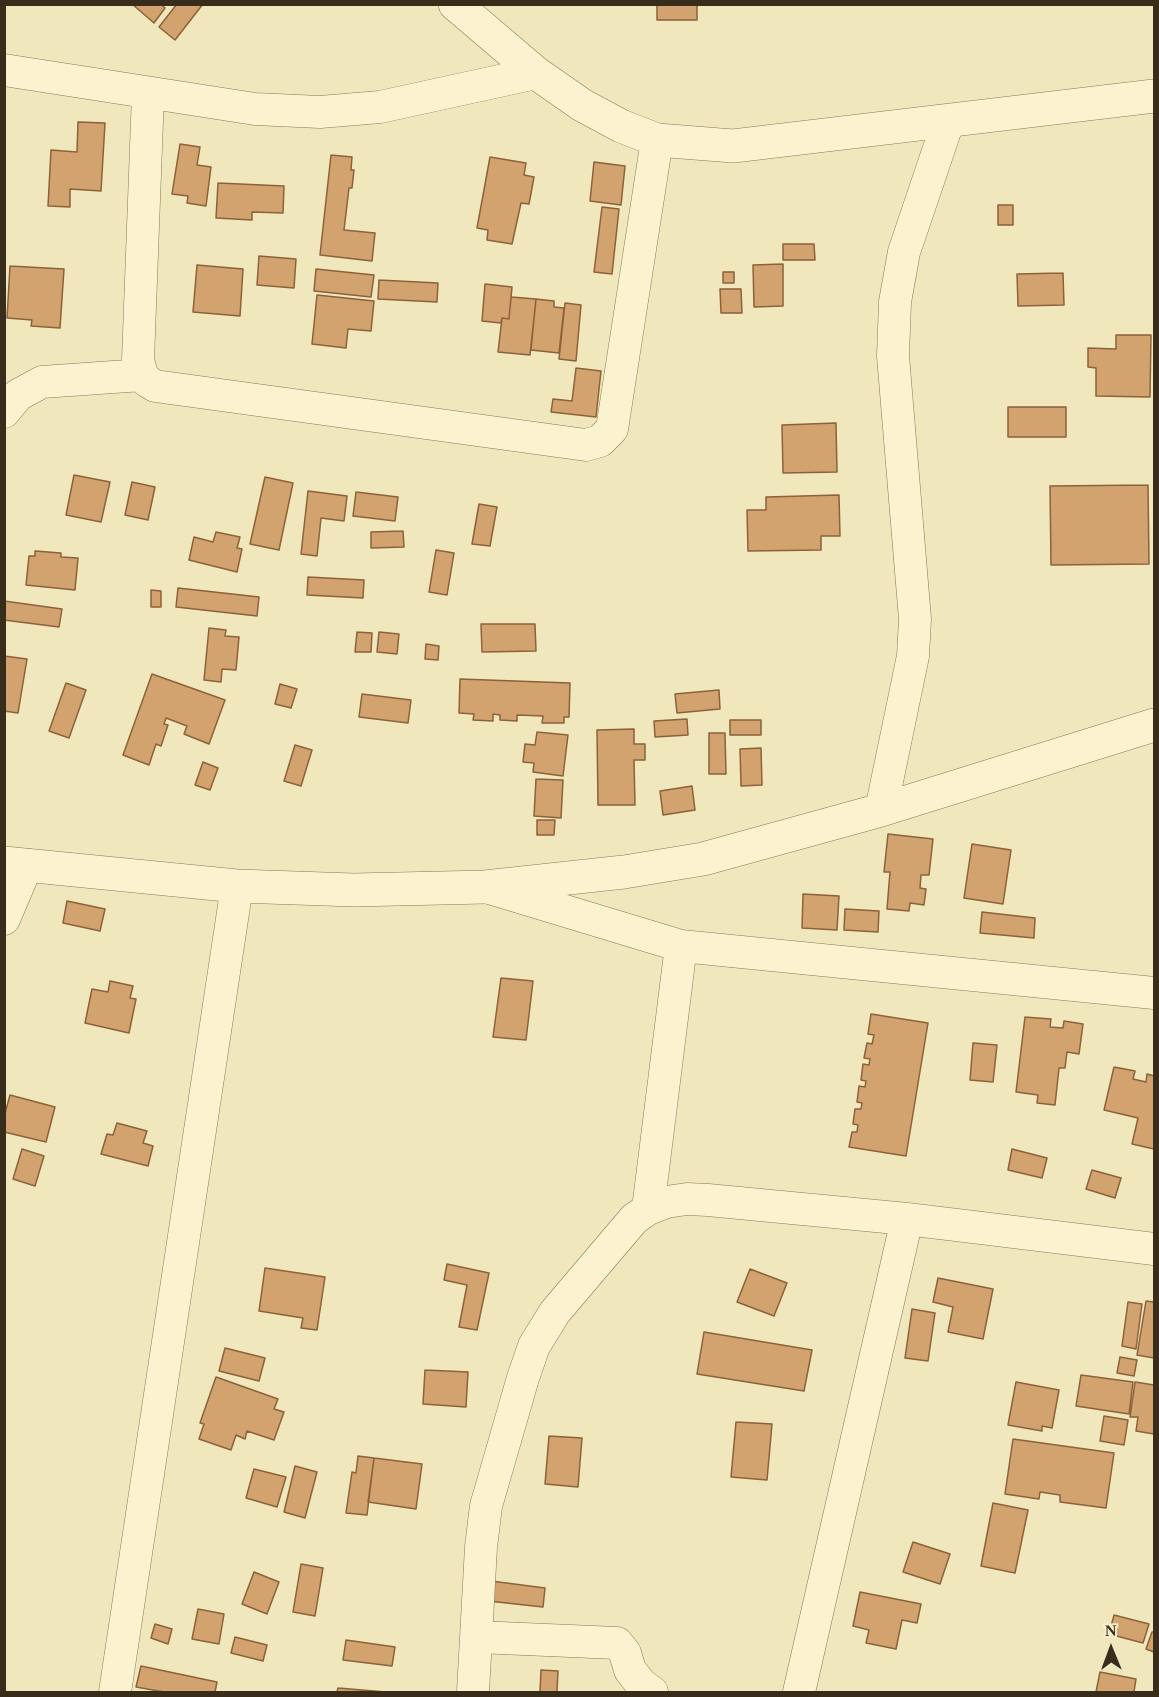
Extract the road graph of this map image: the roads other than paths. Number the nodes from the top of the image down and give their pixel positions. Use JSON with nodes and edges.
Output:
{"nodes":[{"id":1,"x":455,"y":4,"type":"edge"},
{"id":2,"x":4,"y":70,"type":"edge"},
{"id":3,"x":536,"y":73,"type":"junction"},
{"id":4,"x":148,"y":94,"type":"junction"},
{"id":5,"x":1155,"y":96,"type":"edge"},
{"id":6,"x":948,"y":122,"type":"junction"},
{"id":7,"x":657,"y":140,"type":"junction"},
{"id":8,"x":142,"y":375,"type":"junction"},
{"id":9,"x":4,"y":412,"type":"edge"},
{"id":10,"x":1155,"y":724,"type":"edge"},
{"id":11,"x":881,"y":810,"type":"junction"},
{"id":12,"x":16,"y":864,"type":"edge"},
{"id":13,"x":237,"y":886,"type":"junction"},
{"id":14,"x":485,"y":887,"type":"junction"},
{"id":15,"x":4,"y":919,"type":"edge"},
{"id":16,"x":681,"y":946,"type":"junction"},
{"id":17,"x":1155,"y":993,"type":"edge"},
{"id":18,"x":648,"y":1209,"type":"junction"},
{"id":19,"x":907,"y":1219,"type":"junction"},
{"id":20,"x":1155,"y":1249,"type":"edge"},
{"id":21,"x":477,"y":1637,"type":"junction"},
{"id":22,"x":115,"y":1692,"type":"edge"},
{"id":23,"x":473,"y":1692,"type":"edge"},
{"id":24,"x":652,"y":1692,"type":"edge"},
{"id":25,"x":800,"y":1692,"type":"edge"}],
"edges":[{"from":1,"to":3,"type":"street"},
{"from":2,"to":4,"type":"street"},
{"from":3,"to":4,"type":"street"},
{"from":3,"to":7,"type":"street"},
{"from":4,"to":8,"type":"street"},
{"from":5,"to":6,"type":"street"},
{"from":6,"to":7,"type":"street"},
{"from":6,"to":11,"type":"street"},
{"from":7,"to":8,"type":"street"},
{"from":8,"to":9,"type":"street"},
{"from":10,"to":11,"type":"street"},
{"from":11,"to":14,"type":"street"},
{"from":12,"to":13,"type":"street"},
{"from":12,"to":15,"type":"street"},
{"from":13,"to":14,"type":"street"},
{"from":13,"to":22,"type":"street"},
{"from":14,"to":16,"type":"street"},
{"from":16,"to":17,"type":"street"},
{"from":16,"to":18,"type":"street"},
{"from":18,"to":19,"type":"street"},
{"from":18,"to":21,"type":"street"},
{"from":19,"to":20,"type":"street"},
{"from":19,"to":25,"type":"street"},
{"from":21,"to":23,"type":"street"},
{"from":21,"to":24,"type":"street"}]}
